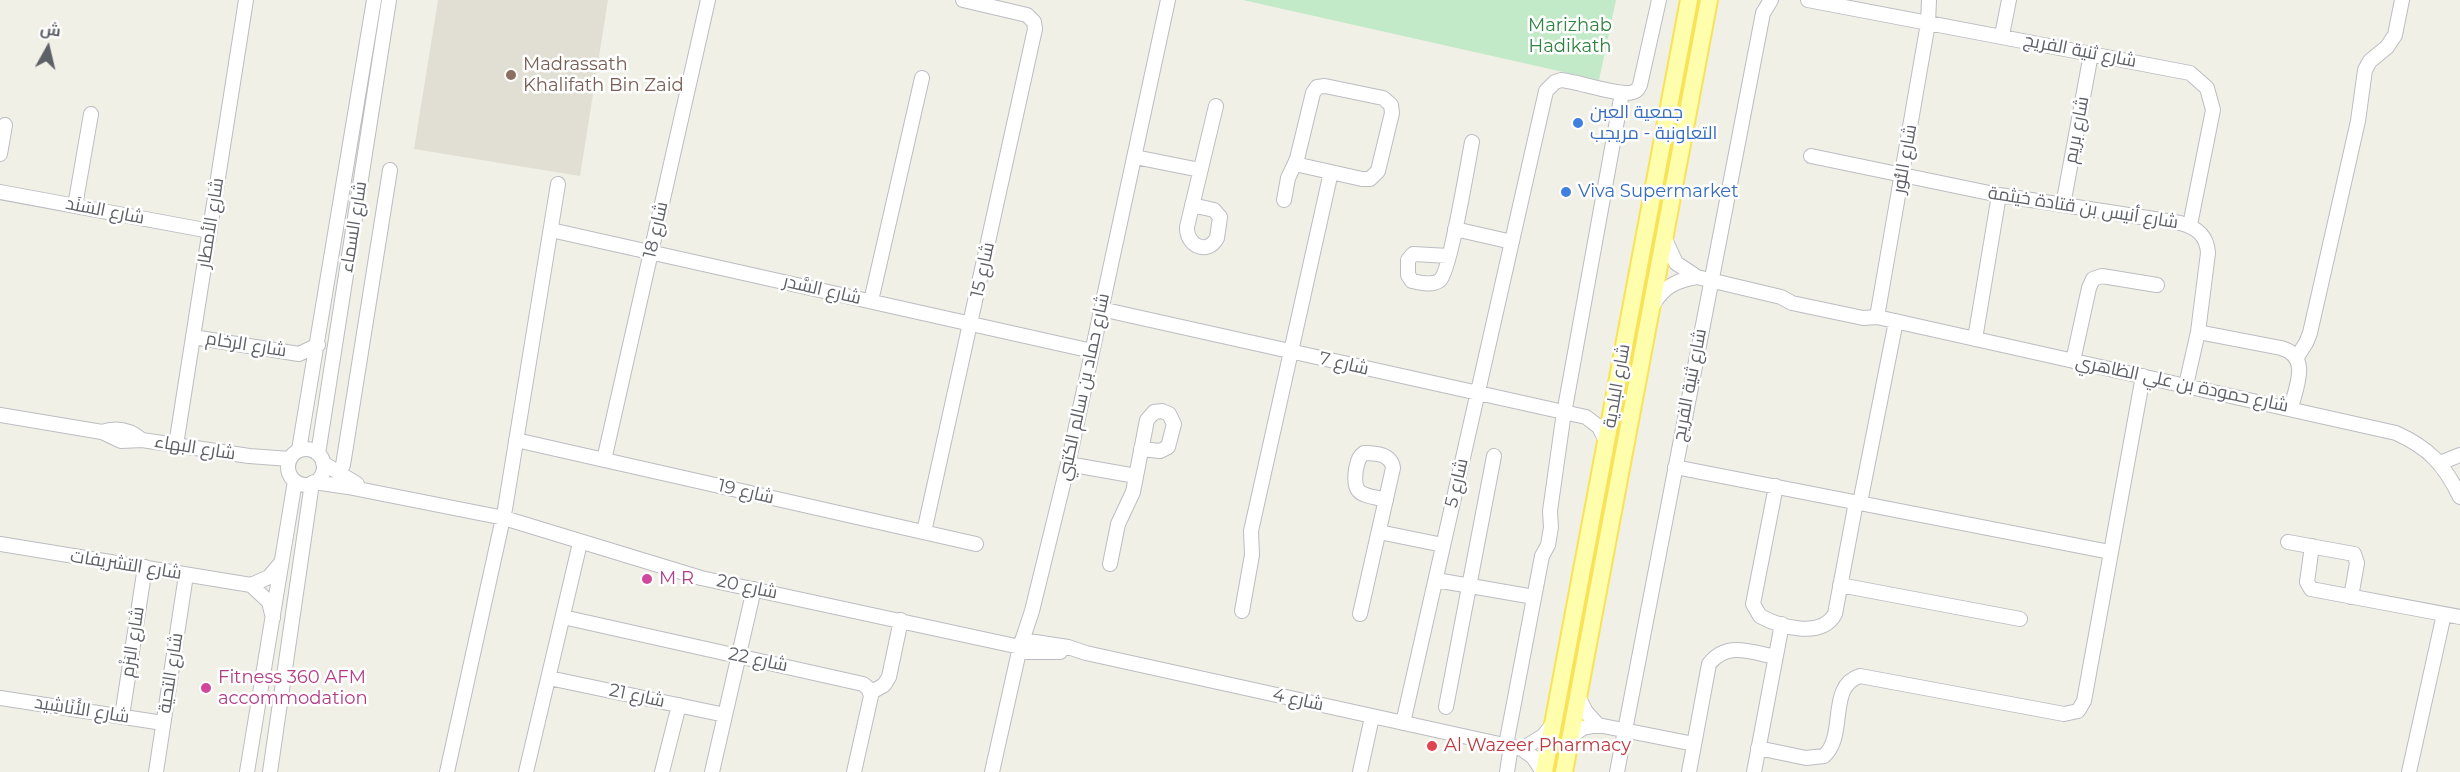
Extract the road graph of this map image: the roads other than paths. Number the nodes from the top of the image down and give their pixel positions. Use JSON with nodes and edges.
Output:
{"nodes":[{"id":1,"x":246,"y":0,"type":"edge"},
{"id":2,"x":389,"y":0,"type":"edge"},
{"id":3,"x":708,"y":0,"type":"edge"},
{"id":4,"x":963,"y":0,"type":"edge"},
{"id":5,"x":1168,"y":0,"type":"edge"},
{"id":6,"x":1659,"y":0,"type":"edge"},
{"id":7,"x":1689,"y":0,"type":"edge"},
{"id":8,"x":1709,"y":0,"type":"edge"},
{"id":9,"x":1771,"y":0,"type":"edge"},
{"id":10,"x":1808,"y":0,"type":"edge"},
{"id":11,"x":1929,"y":0,"type":"edge"},
{"id":12,"x":2008,"y":0,"type":"edge"},
{"id":13,"x":2402,"y":0,"type":"edge"},
{"id":14,"x":373,"y":1,"type":"edge"},
{"id":15,"x":1928,"y":23,"type":"junction"},
{"id":16,"x":2002,"y":35,"type":"junction"},
{"id":17,"x":2091,"y":54,"type":"junction"},
{"id":18,"x":922,"y":78,"type":"dead end"},
{"id":19,"x":1622,"y":93,"type":"junction"},
{"id":20,"x":1216,"y":106,"type":"dead end"},
{"id":21,"x":91,"y":114,"type":"dead end"},
{"id":22,"x":5,"y":125,"type":"dead end"},
{"id":23,"x":1472,"y":142,"type":"dead end"},
{"id":24,"x":0,"y":154,"type":"edge"},
{"id":25,"x":1811,"y":156,"type":"dead end"},
{"id":26,"x":1135,"y":157,"type":"junction"},
{"id":27,"x":1295,"y":164,"type":"junction"},
{"id":28,"x":390,"y":170,"type":"dead end"},
{"id":29,"x":1200,"y":170,"type":"junction"},
{"id":30,"x":1331,"y":172,"type":"junction"},
{"id":31,"x":1903,"y":174,"type":"junction"},
{"id":32,"x":558,"y":184,"type":"dead end"},
{"id":33,"x":0,"y":192,"type":"edge"},
{"id":34,"x":1999,"y":195,"type":"junction"},
{"id":35,"x":1284,"y":200,"type":"dead end"},
{"id":36,"x":1192,"y":205,"type":"dead end"},
{"id":37,"x":2063,"y":205,"type":"junction"},
{"id":38,"x":75,"y":206,"type":"junction"},
{"id":39,"x":2190,"y":225,"type":"junction"},
{"id":40,"x":1455,"y":229,"type":"junction"},
{"id":41,"x":551,"y":230,"type":"junction"},
{"id":42,"x":210,"y":231,"type":"junction"},
{"id":43,"x":1664,"y":237,"type":"junction"},
{"id":44,"x":1512,"y":242,"type":"junction"},
{"id":45,"x":651,"y":252,"type":"junction"},
{"id":46,"x":1449,"y":256,"type":"dead end"},
{"id":47,"x":1704,"y":279,"type":"junction"},
{"id":48,"x":2157,"y":285,"type":"dead end"},
{"id":49,"x":871,"y":301,"type":"junction"},
{"id":50,"x":1101,"y":309,"type":"junction"},
{"id":51,"x":1651,"y":309,"type":"junction"},
{"id":52,"x":340,"y":313,"type":"junction"},
{"id":53,"x":365,"y":317,"type":"junction"},
{"id":54,"x":1877,"y":317,"type":"junction"},
{"id":55,"x":1896,"y":321,"type":"junction"},
{"id":56,"x":971,"y":324,"type":"junction"},
{"id":57,"x":2198,"y":332,"type":"junction"},
{"id":58,"x":193,"y":337,"type":"junction"},
{"id":59,"x":1975,"y":339,"type":"junction"},
{"id":60,"x":318,"y":345,"type":"junction"},
{"id":61,"x":1092,"y":351,"type":"junction"},
{"id":62,"x":1291,"y":352,"type":"junction"},
{"id":63,"x":299,"y":354,"type":"junction"},
{"id":64,"x":2297,"y":357,"type":"junction"},
{"id":65,"x":2073,"y":361,"type":"junction"},
{"id":66,"x":313,"y":370,"type":"junction"},
{"id":67,"x":2143,"y":376,"type":"junction"},
{"id":68,"x":2186,"y":385,"type":"junction"},
{"id":69,"x":1477,"y":394,"type":"junction"},
{"id":70,"x":1615,"y":397,"type":"junction"},
{"id":71,"x":2291,"y":408,"type":"junction"},
{"id":72,"x":1564,"y":413,"type":"junction"},
{"id":73,"x":0,"y":415,"type":"edge"},
{"id":74,"x":1586,"y":417,"type":"junction"},
{"id":75,"x":516,"y":440,"type":"junction"},
{"id":76,"x":1606,"y":441,"type":"junction"},
{"id":77,"x":176,"y":445,"type":"junction"},
{"id":78,"x":1141,"y":449,"type":"dead end"},
{"id":79,"x":2460,"y":455,"type":"edge"},
{"id":80,"x":1494,"y":456,"type":"dead end"},
{"id":81,"x":321,"y":459,"type":"junction"},
{"id":82,"x":604,"y":460,"type":"junction"},
{"id":83,"x":2440,"y":463,"type":"junction"},
{"id":84,"x":1068,"y":464,"type":"junction"},
{"id":85,"x":293,"y":465,"type":"junction"},
{"id":86,"x":343,"y":465,"type":"dead end"},
{"id":87,"x":1675,"y":467,"type":"junction"},
{"id":88,"x":1136,"y":476,"type":"junction"},
{"id":89,"x":313,"y":483,"type":"junction"},
{"id":90,"x":1776,"y":486,"type":"junction"},
{"id":91,"x":372,"y":492,"type":"junction"},
{"id":92,"x":2460,"y":497,"type":"edge"},
{"id":93,"x":1386,"y":500,"type":"dead end"},
{"id":94,"x":1858,"y":502,"type":"junction"},
{"id":95,"x":504,"y":518,"type":"junction"},
{"id":96,"x":924,"y":532,"type":"junction"},
{"id":97,"x":1379,"y":532,"type":"junction"},
{"id":98,"x":2288,"y":542,"type":"dead end"},
{"id":99,"x":579,"y":543,"type":"junction"},
{"id":100,"x":0,"y":544,"type":"edge"},
{"id":101,"x":976,"y":544,"type":"dead end"},
{"id":102,"x":1443,"y":545,"type":"junction"},
{"id":103,"x":2312,"y":546,"type":"junction"},
{"id":104,"x":2110,"y":552,"type":"junction"},
{"id":105,"x":282,"y":559,"type":"junction"},
{"id":106,"x":1110,"y":564,"type":"dead end"},
{"id":107,"x":145,"y":567,"type":"junction"},
{"id":108,"x":186,"y":574,"type":"junction"},
{"id":109,"x":1436,"y":580,"type":"junction"},
{"id":110,"x":252,"y":585,"type":"junction"},
{"id":111,"x":1469,"y":585,"type":"junction"},
{"id":112,"x":1840,"y":585,"type":"junction"},
{"id":113,"x":754,"y":589,"type":"junction"},
{"id":114,"x":1534,"y":597,"type":"junction"},
{"id":115,"x":2351,"y":597,"type":"junction"},
{"id":116,"x":1242,"y":612,"type":"dead end"},
{"id":117,"x":1360,"y":614,"type":"dead end"},
{"id":118,"x":2444,"y":614,"type":"junction"},
{"id":119,"x":563,"y":617,"type":"junction"},
{"id":120,"x":2460,"y":617,"type":"edge"},
{"id":121,"x":273,"y":618,"type":"junction"},
{"id":122,"x":2020,"y":619,"type":"dead end"},
{"id":123,"x":901,"y":620,"type":"junction"},
{"id":124,"x":1782,"y":624,"type":"junction"},
{"id":125,"x":1021,"y":646,"type":"junction"},
{"id":126,"x":738,"y":656,"type":"junction"},
{"id":127,"x":1775,"y":657,"type":"junction"},
{"id":128,"x":549,"y":678,"type":"junction"},
{"id":129,"x":870,"y":693,"type":"junction"},
{"id":130,"x":1578,"y":696,"type":"junction"},
{"id":131,"x":0,"y":698,"type":"edge"},
{"id":132,"x":679,"y":705,"type":"junction"},
{"id":133,"x":1446,"y":706,"type":"dead end"},
{"id":134,"x":725,"y":715,"type":"junction"},
{"id":135,"x":122,"y":716,"type":"junction"},
{"id":136,"x":1372,"y":717,"type":"junction"},
{"id":137,"x":163,"y":723,"type":"junction"},
{"id":138,"x":1403,"y":723,"type":"junction"},
{"id":139,"x":1553,"y":724,"type":"junction"},
{"id":140,"x":1598,"y":725,"type":"junction"},
{"id":141,"x":1625,"y":731,"type":"junction"},
{"id":142,"x":1570,"y":737,"type":"junction"},
{"id":143,"x":1694,"y":744,"type":"junction"},
{"id":144,"x":1513,"y":747,"type":"junction"},
{"id":145,"x":1758,"y":748,"type":"junction"},
{"id":146,"x":156,"y":772,"type":"edge"},
{"id":147,"x":247,"y":772,"type":"edge"},
{"id":148,"x":270,"y":772,"type":"edge"},
{"id":149,"x":447,"y":772,"type":"edge"},
{"id":150,"x":526,"y":772,"type":"edge"},
{"id":151,"x":662,"y":772,"type":"edge"},
{"id":152,"x":712,"y":772,"type":"edge"},
{"id":153,"x":854,"y":772,"type":"edge"},
{"id":154,"x":992,"y":772,"type":"edge"},
{"id":155,"x":1360,"y":772,"type":"edge"},
{"id":156,"x":1507,"y":772,"type":"edge"},
{"id":157,"x":1543,"y":772,"type":"edge"},
{"id":158,"x":1564,"y":772,"type":"edge"},
{"id":159,"x":1617,"y":772,"type":"edge"},
{"id":160,"x":1689,"y":772,"type":"edge"},
{"id":161,"x":1754,"y":772,"type":"edge"},
{"id":162,"x":2409,"y":772,"type":"edge"}],
"edges":[{"from":1,"to":42,"type":"street","name":"شارع الأمطار"},
{"from":2,"to":52,"type":"street","name":"شارع السماء"},
{"from":3,"to":45,"type":"street","name":"شارع 18"},
{"from":4,"to":56,"type":"street","name":"شارع 15"},
{"from":5,"to":26,"type":"street","name":"شارع حماد بن سالم الكتبي"},
{"from":6,"to":19,"type":"street"},
{"from":7,"to":70,"type":"main road","name":"شارع البلدية"},
{"from":8,"to":43,"type":"main road","name":"شارع البلدية"},
{"from":9,"to":47,"type":"street","name":"شارع ثنية الفريج"},
{"from":10,"to":15,"type":"street","name":"شارع ثنية الفريج"},
{"from":11,"to":15,"type":"street","name":"شارع النُّور"},
{"from":12,"to":16,"type":"street"},
{"from":13,"to":64,"type":"street"},
{"from":14,"to":60,"type":"street","name":"شارع السماء"},
{"from":15,"to":16,"type":"street","name":"شارع ثنية الفريج"},
{"from":15,"to":31,"type":"street","name":"شارع النُّور"},
{"from":16,"to":17,"type":"street","name":"شارع ثنية الفريج"},
{"from":17,"to":37,"type":"street","name":"شارع بريم"},
{"from":17,"to":39,"type":"street","name":"شارع ثنية الفريج"},
{"from":18,"to":49,"type":"street"},
{"from":19,"to":44,"type":"street","name":"شارع 5"},
{"from":19,"to":72,"type":"street"},
{"from":20,"to":29,"type":"street"},
{"from":21,"to":38,"type":"street"},
{"from":22,"to":24,"type":"street"},
{"from":23,"to":40,"type":"street"},
{"from":25,"to":31,"type":"street","name":"شارع أنيس بن قتادة خيثمة"},
{"from":26,"to":29,"type":"street"},
{"from":26,"to":50,"type":"street","name":"شارع حماد بن سالم الكتبي"},
{"from":27,"to":30,"type":"street"},
{"from":27,"to":30,"type":"street"},
{"from":27,"to":35,"type":"street"},
{"from":28,"to":53,"type":"street"},
{"from":29,"to":36,"type":"street"},
{"from":30,"to":62,"type":"street"},
{"from":31,"to":34,"type":"street","name":"شارع أنيس بن قتادة خيثمة"},
{"from":31,"to":54,"type":"street","name":"شارع النُّور"},
{"from":32,"to":41,"type":"street"},
{"from":33,"to":38,"type":"street","name":"شارع السَنَد"},
{"from":34,"to":37,"type":"street","name":"شارع أنيس بن قتادة خيثمة"},
{"from":34,"to":59,"type":"street"},
{"from":37,"to":39,"type":"street","name":"شارع أنيس بن قتادة خيثمة"},
{"from":38,"to":42,"type":"street","name":"شارع السَنَد"},
{"from":39,"to":57,"type":"street","name":"شارع أنيس بن قتادة خيثمة"},
{"from":40,"to":44,"type":"street"},
{"from":40,"to":46,"type":"street"},
{"from":41,"to":45,"type":"street","name":"شارع السَّدر"},
{"from":41,"to":75,"type":"street"},
{"from":42,"to":58,"type":"street","name":"شارع الأمطار"},
{"from":43,"to":47,"type":"street","name":"شارع حمودة بن علي الظاهري"},
{"from":43,"to":51,"type":"main road","name":"شارع البلدية"},
{"from":44,"to":69,"type":"street","name":"شارع 5"},
{"from":45,"to":49,"type":"street","name":"شارع السَّدر"},
{"from":45,"to":82,"type":"street","name":"شارع 18"},
{"from":47,"to":51,"type":"street","name":"شارع حمودة بن علي الظاهري"},
{"from":47,"to":54,"type":"street","name":"شارع حمودة بن علي الظاهري"},
{"from":47,"to":87,"type":"street","name":"شارع ثنية الفريج"},
{"from":48,"to":65,"type":"street"},
{"from":49,"to":56,"type":"street","name":"شارع السَّدر"},
{"from":50,"to":61,"type":"street","name":"شارع حماد بن سالم الكتبي"},
{"from":50,"to":62,"type":"street","name":"شارع 7"},
{"from":51,"to":130,"type":"main road","name":"شارع البلدية"},
{"from":52,"to":53,"type":"street"},
{"from":52,"to":81,"type":"street","name":"شارع السماء"},
{"from":53,"to":86,"type":"street"},
{"from":54,"to":55,"type":"street","name":"شارع حمودة بن علي الظاهري"},
{"from":55,"to":59,"type":"street","name":"شارع حمودة بن علي الظاهري"},
{"from":55,"to":94,"type":"street"},
{"from":56,"to":61,"type":"street","name":"شارع السَّدر"},
{"from":56,"to":96,"type":"street","name":"شارع 15"},
{"from":57,"to":64,"type":"street"},
{"from":57,"to":68,"type":"street","name":"شارع أنيس بن قتادة خيثمة"},
{"from":58,"to":63,"type":"street","name":"شارع الرخام"},
{"from":58,"to":77,"type":"street","name":"شارع الأمطار"},
{"from":59,"to":65,"type":"street","name":"شارع حمودة بن علي الظاهري"},
{"from":60,"to":63,"type":"street","name":"شارع الرخام"},
{"from":60,"to":66,"type":"street","name":"شارع السماء"},
{"from":61,"to":84,"type":"street","name":"شارع حماد بن سالم الكتبي"},
{"from":62,"to":69,"type":"street","name":"شارع 7"},
{"from":62,"to":116,"type":"street"},
{"from":63,"to":66,"type":"street","name":"شارع الرخام"},
{"from":64,"to":71,"type":"street"},
{"from":65,"to":67,"type":"street","name":"شارع حمودة بن علي الظاهري"},
{"from":66,"to":85,"type":"street","name":"شارع السماء"},
{"from":67,"to":68,"type":"street","name":"شارع حمودة بن علي الظاهري"},
{"from":67,"to":104,"type":"street"},
{"from":68,"to":71,"type":"street","name":"شارع حمودة بن علي الظاهري"},
{"from":69,"to":72,"type":"street","name":"شارع 7"},
{"from":69,"to":102,"type":"street","name":"شارع 5"},
{"from":70,"to":74,"type":"street"},
{"from":70,"to":76,"type":"main road","name":"شارع البلدية"},
{"from":71,"to":83,"type":"street","name":"شارع حمودة بن علي الظاهري"},
{"from":72,"to":74,"type":"street","name":"شارع 7"},
{"from":72,"to":114,"type":"street"},
{"from":73,"to":77,"type":"street","name":"شارع البهاء"},
{"from":74,"to":76,"type":"street"},
{"from":75,"to":82,"type":"street","name":"شارع 19"},
{"from":75,"to":95,"type":"street"},
{"from":76,"to":139,"type":"main road","name":"شارع البلدية"},
{"from":77,"to":85,"type":"street","name":"شارع البهاء"},
{"from":78,"to":88,"type":"street"},
{"from":79,"to":83,"type":"street"},
{"from":80,"to":111,"type":"street"},
{"from":81,"to":85,"type":"street","name":"شارع 20"},
{"from":81,"to":89,"type":"street","name":"شارع السماء"},
{"from":81,"to":91,"type":"street","name":"شارع 20"},
{"from":82,"to":96,"type":"street","name":"شارع 19"},
{"from":83,"to":92,"type":"street","name":"شارع حمودة بن علي الظاهري"},
{"from":84,"to":88,"type":"street"},
{"from":84,"to":125,"type":"street","name":"شارع حماد بن سالم الكتبي"},
{"from":85,"to":89,"type":"street","name":"شارع 20"},
{"from":85,"to":105,"type":"street","name":"شارع السماء"},
{"from":87,"to":90,"type":"street"},
{"from":87,"to":141,"type":"street","name":"شارع ثنية الفريج"},
{"from":88,"to":106,"type":"street"},
{"from":89,"to":91,"type":"street","name":"شارع 20"},
{"from":89,"to":148,"type":"street"},
{"from":90,"to":94,"type":"street"},
{"from":90,"to":124,"type":"street"},
{"from":91,"to":95,"type":"street","name":"شارع 20"},
{"from":93,"to":97,"type":"street"},
{"from":94,"to":104,"type":"street"},
{"from":94,"to":112,"type":"street"},
{"from":95,"to":99,"type":"street","name":"شارع 20"},
{"from":95,"to":149,"type":"street"},
{"from":96,"to":101,"type":"street","name":"شارع 19"},
{"from":97,"to":102,"type":"street"},
{"from":97,"to":117,"type":"street"},
{"from":98,"to":103,"type":"street"},
{"from":99,"to":113,"type":"street","name":"شارع 20"},
{"from":99,"to":119,"type":"street"},
{"from":100,"to":107,"type":"street","name":"شارع التشريفات"},
{"from":102,"to":109,"type":"street","name":"شارع 5"},
{"from":103,"to":115,"type":"street"},
{"from":103,"to":115,"type":"street"},
{"from":104,"to":145,"type":"street"},
{"from":105,"to":110,"type":"street"},
{"from":105,"to":121,"type":"street","name":"شارع السماء"},
{"from":107,"to":108,"type":"street","name":"شارع التشريفات"},
{"from":107,"to":135,"type":"street","name":"شارع البَزْم"},
{"from":108,"to":110,"type":"street","name":"شارع التشريفات"},
{"from":108,"to":137,"type":"street","name":"شارع التحية"},
{"from":109,"to":111,"type":"street"},
{"from":109,"to":138,"type":"street","name":"شارع 5"},
{"from":110,"to":121,"type":"street"},
{"from":111,"to":114,"type":"street"},
{"from":111,"to":133,"type":"street"},
{"from":112,"to":122,"type":"street"},
{"from":112,"to":124,"type":"street"},
{"from":113,"to":123,"type":"street","name":"شارع 20"},
{"from":113,"to":126,"type":"street"},
{"from":114,"to":144,"type":"street"},
{"from":115,"to":118,"type":"street"},
{"from":118,"to":120,"type":"street"},
{"from":118,"to":162,"type":"street"},
{"from":119,"to":126,"type":"street","name":"شارع 22"},
{"from":119,"to":128,"type":"street"},
{"from":121,"to":147,"type":"street","name":"شارع السماء"},
{"from":123,"to":125,"type":"street","name":"شارع 20"},
{"from":123,"to":129,"type":"street"},
{"from":124,"to":127,"type":"street"},
{"from":125,"to":136,"type":"street","name":"شارع 4"},
{"from":125,"to":154,"type":"street","name":"شارع حماد بن سالم الكتبي"},
{"from":126,"to":129,"type":"street","name":"شارع 22"},
{"from":126,"to":134,"type":"street"},
{"from":127,"to":143,"type":"street"},
{"from":127,"to":145,"type":"street"},
{"from":128,"to":132,"type":"street","name":"شارع 21"},
{"from":128,"to":150,"type":"street"},
{"from":129,"to":153,"type":"street"},
{"from":130,"to":140,"type":"street"},
{"from":130,"to":142,"type":"main road","name":"شارع البلدية"},
{"from":131,"to":135,"type":"street","name":"شارع الأَنَاشِيد"},
{"from":132,"to":134,"type":"street","name":"شارع 21"},
{"from":132,"to":151,"type":"street"},
{"from":134,"to":152,"type":"street"},
{"from":135,"to":137,"type":"street","name":"شارع الأَنَاشِيد"},
{"from":136,"to":138,"type":"street","name":"شارع 4"},
{"from":136,"to":155,"type":"street"},
{"from":137,"to":146,"type":"street","name":"شارع التحية"},
{"from":138,"to":144,"type":"street","name":"شارع 4"},
{"from":139,"to":144,"type":"street"},
{"from":139,"to":157,"type":"main road","name":"شارع البلدية"},
{"from":140,"to":141,"type":"street"},
{"from":140,"to":142,"type":"street"},
{"from":141,"to":143,"type":"street"},
{"from":141,"to":159,"type":"street","name":"شارع ثنية الفريج"},
{"from":142,"to":158,"type":"main road","name":"شارع البلدية"},
{"from":143,"to":160,"type":"street"},
{"from":144,"to":156,"type":"street"},
{"from":144,"to":157,"type":"street"},
{"from":145,"to":161,"type":"street"}]}
